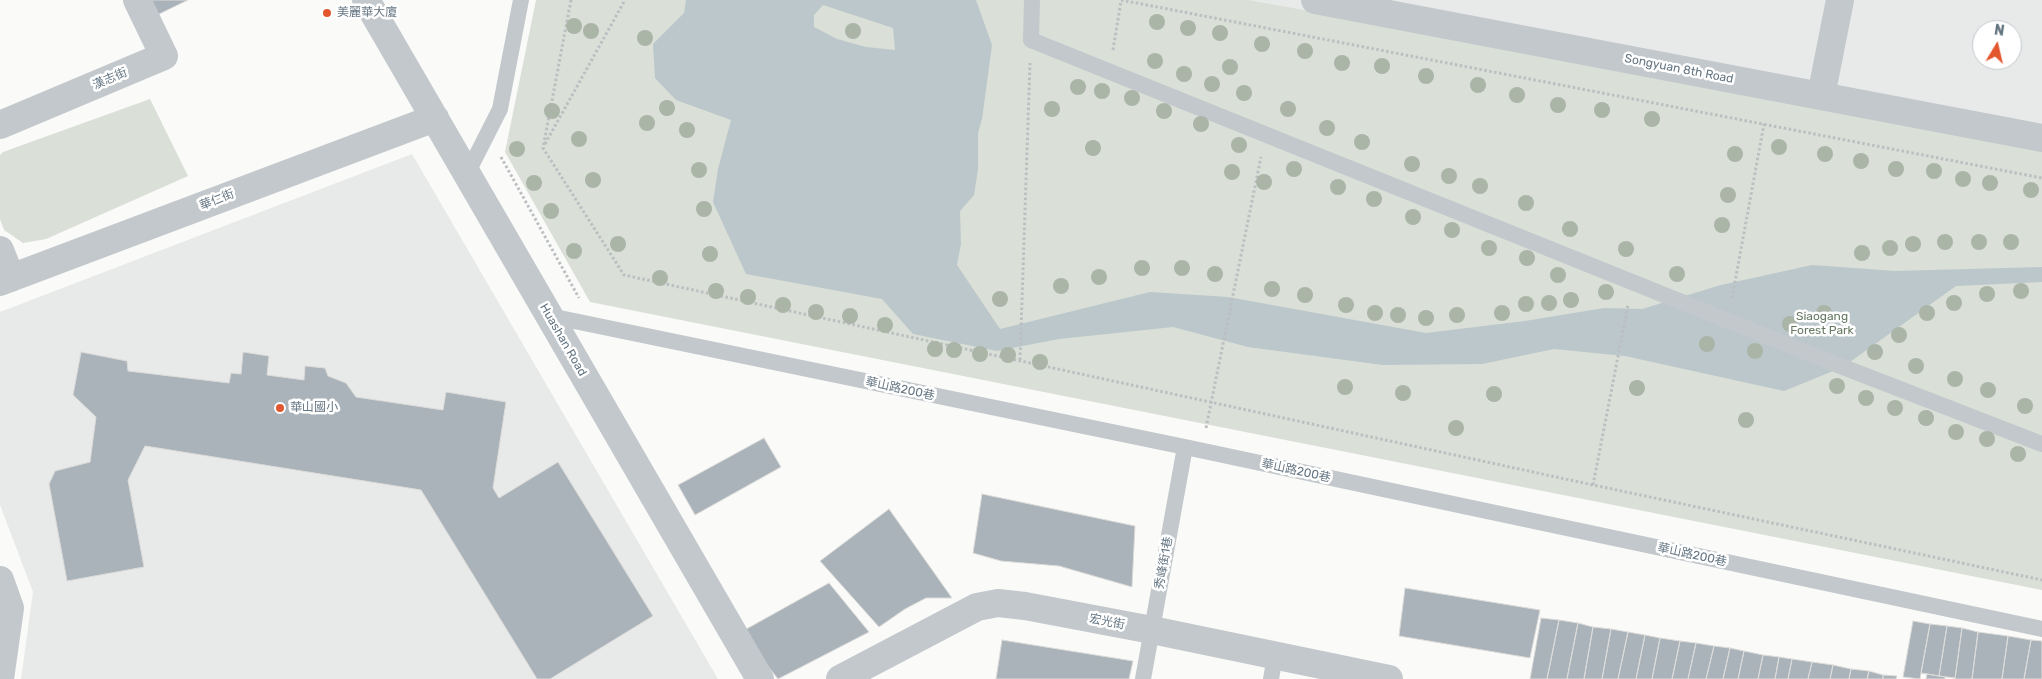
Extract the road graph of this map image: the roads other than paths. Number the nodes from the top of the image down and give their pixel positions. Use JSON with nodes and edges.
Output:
{"nodes":[{"id":1,"x":138,"y":0,"type":"edge"},
{"id":2,"x":366,"y":0,"type":"edge"},
{"id":3,"x":522,"y":0,"type":"edge"},
{"id":4,"x":1032,"y":0,"type":"edge"},
{"id":5,"x":1315,"y":0,"type":"edge"},
{"id":6,"x":1840,"y":0,"type":"edge"},
{"id":7,"x":1821,"y":96,"type":"junction"},
{"id":8,"x":435,"y":118,"type":"junction"},
{"id":9,"x":0,"y":125,"type":"edge"},
{"id":10,"x":2042,"y":138,"type":"edge"},
{"id":11,"x":467,"y":174,"type":"junction"},
{"id":12,"x":0,"y":250,"type":"edge"},
{"id":13,"x":6,"y":280,"type":"edge"},
{"id":14,"x":550,"y":316,"type":"junction"},
{"id":15,"x":2042,"y":444,"type":"edge"},
{"id":16,"x":1184,"y":447,"type":"junction"},
{"id":17,"x":0,"y":580,"type":"edge"},
{"id":18,"x":5,"y":607,"type":"edge"},
{"id":19,"x":2042,"y":629,"type":"edge"},
{"id":20,"x":1152,"y":630,"type":"junction"},
{"id":21,"x":1273,"y":668,"type":"edge"},
{"id":22,"x":0,"y":679,"type":"edge"},
{"id":23,"x":760,"y":679,"type":"edge"},
{"id":24,"x":840,"y":679,"type":"edge"},
{"id":25,"x":1143,"y":679,"type":"edge"},
{"id":26,"x":1389,"y":679,"type":"edge"}],
"edges":[{"from":1,"to":9,"type":"street","name":"漢志街"},
{"from":2,"to":8,"type":"street","name":"Huashan Road"},
{"from":3,"to":11,"type":"lane"},
{"from":4,"to":15,"type":"lane"},
{"from":5,"to":7,"type":"street","name":"Songyuan 8th Road"},
{"from":6,"to":7,"type":"street"},
{"from":7,"to":10,"type":"street","name":"Songyuan 8th Road"},
{"from":8,"to":11,"type":"street","name":"Huashan Road"},
{"from":8,"to":13,"type":"street","name":"華仁街"},
{"from":11,"to":14,"type":"street","name":"Huashan Road"},
{"from":12,"to":13,"type":"street"},
{"from":14,"to":16,"type":"lane","name":"華山路200巷"},
{"from":14,"to":23,"type":"street","name":"Huashan Road"},
{"from":16,"to":19,"type":"lane","name":"華山路200巷"},
{"from":16,"to":20,"type":"lane","name":"秀峰街1巷"},
{"from":17,"to":18,"type":"street"},
{"from":18,"to":22,"type":"street"},
{"from":20,"to":21,"type":"street","name":"宏光街"},
{"from":20,"to":24,"type":"street","name":"宏光街"},
{"from":20,"to":25,"type":"lane","name":"秀峰街1巷"},
{"from":21,"to":26,"type":"street","name":"宏光街"}]}
